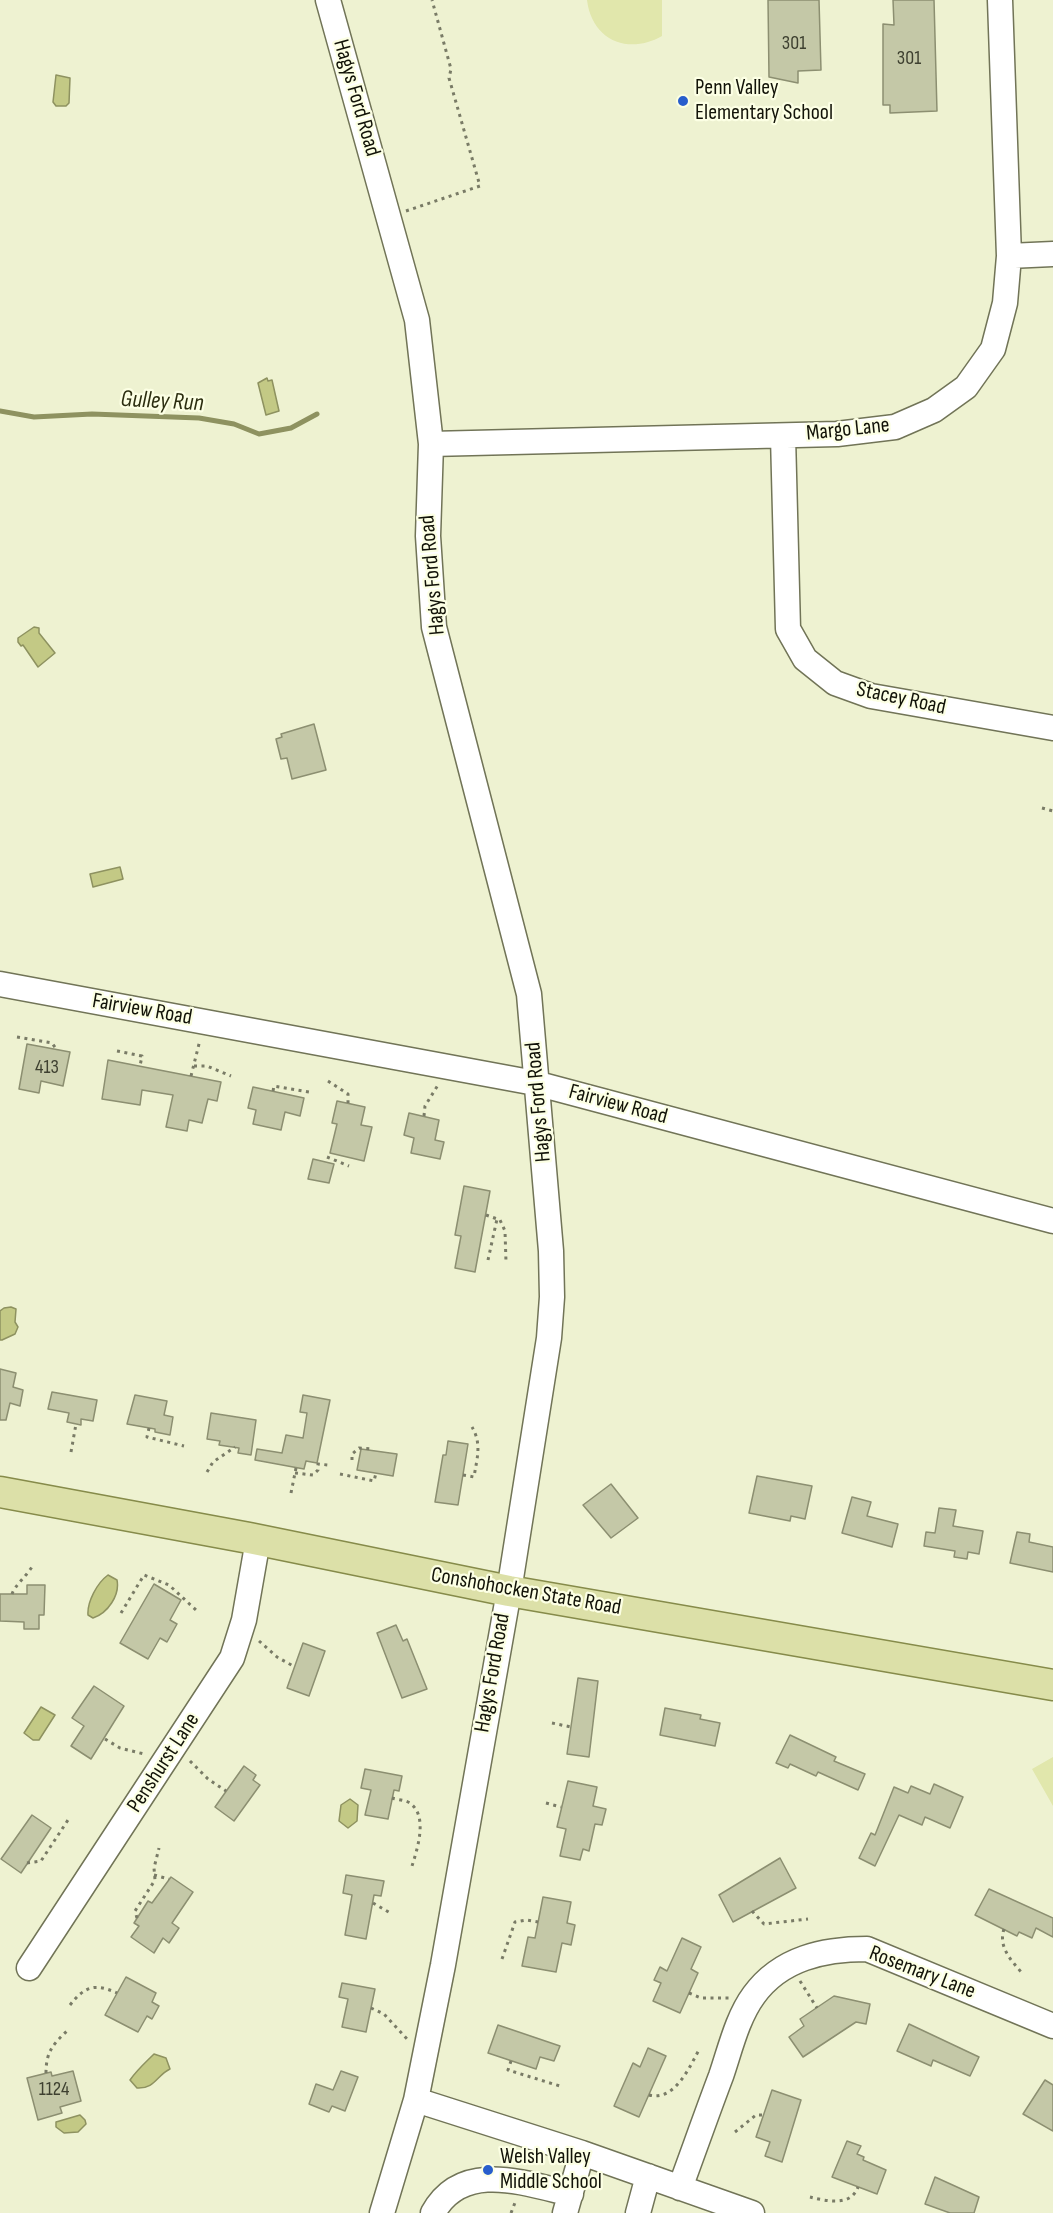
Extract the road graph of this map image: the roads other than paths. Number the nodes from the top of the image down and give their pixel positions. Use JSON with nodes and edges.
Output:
{"nodes":[{"id":1,"x":328,"y":0,"type":"edge"},
{"id":2,"x":1000,"y":0,"type":"edge"},
{"id":3,"x":1053,"y":254,"type":"edge"},
{"id":4,"x":1009,"y":256,"type":"junction"},
{"id":5,"x":783,"y":436,"type":"junction"},
{"id":6,"x":431,"y":444,"type":"junction"},
{"id":7,"x":1053,"y":728,"type":"edge"},
{"id":8,"x":0,"y":984,"type":"edge"},
{"id":9,"x":535,"y":1083,"type":"junction"},
{"id":10,"x":1053,"y":1221,"type":"edge"},
{"id":11,"x":0,"y":1492,"type":"edge"},
{"id":12,"x":258,"y":1540,"type":"junction"},
{"id":13,"x":509,"y":1591,"type":"junction"},
{"id":14,"x":1053,"y":1684,"type":"edge"},
{"id":15,"x":29,"y":1968,"type":"dead end"},
{"id":16,"x":1053,"y":2026,"type":"edge"},
{"id":17,"x":416,"y":2100,"type":"junction"},
{"id":18,"x":582,"y":2153,"type":"junction"},
{"id":19,"x":648,"y":2176,"type":"junction"},
{"id":20,"x":680,"y":2188,"type":"junction"},
{"id":21,"x":568,"y":2204,"type":"edge"},
{"id":22,"x":700,"y":2204,"type":"edge"},
{"id":23,"x":382,"y":2213,"type":"edge"},
{"id":24,"x":433,"y":2213,"type":"edge"},
{"id":25,"x":638,"y":2213,"type":"edge"},
{"id":26,"x":752,"y":2213,"type":"edge"}],
"edges":[{"from":1,"to":6,"type":"street","name":"Hagys Ford Road"},
{"from":2,"to":4,"type":"street","name":"Margo Lane"},
{"from":3,"to":4,"type":"street"},
{"from":4,"to":5,"type":"street","name":"Margo Lane"},
{"from":5,"to":6,"type":"street","name":"Margo Lane"},
{"from":5,"to":7,"type":"street","name":"Stacey Road"},
{"from":6,"to":9,"type":"street","name":"Hagys Ford Road"},
{"from":8,"to":9,"type":"street","name":"Fairview Road"},
{"from":9,"to":10,"type":"street","name":"Fairview Road"},
{"from":9,"to":13,"type":"street","name":"Hagys Ford Road"},
{"from":11,"to":12,"type":"main road","name":"Conshohocken State Road"},
{"from":12,"to":13,"type":"main road","name":"Conshohocken State Road"},
{"from":12,"to":15,"type":"street","name":"Penshurst Lane"},
{"from":13,"to":14,"type":"main road","name":"Conshohocken State Road"},
{"from":13,"to":17,"type":"street","name":"Hagys Ford Road"},
{"from":16,"to":20,"type":"street","name":"Rosemary Lane"},
{"from":17,"to":18,"type":"street"},
{"from":17,"to":23,"type":"street","name":"Hagys Ford Road"},
{"from":18,"to":19,"type":"street"},
{"from":18,"to":21,"type":"street"},
{"from":19,"to":20,"type":"street"},
{"from":19,"to":25,"type":"street"},
{"from":20,"to":22,"type":"street"},
{"from":21,"to":24,"type":"street"},
{"from":22,"to":26,"type":"street"}]}
